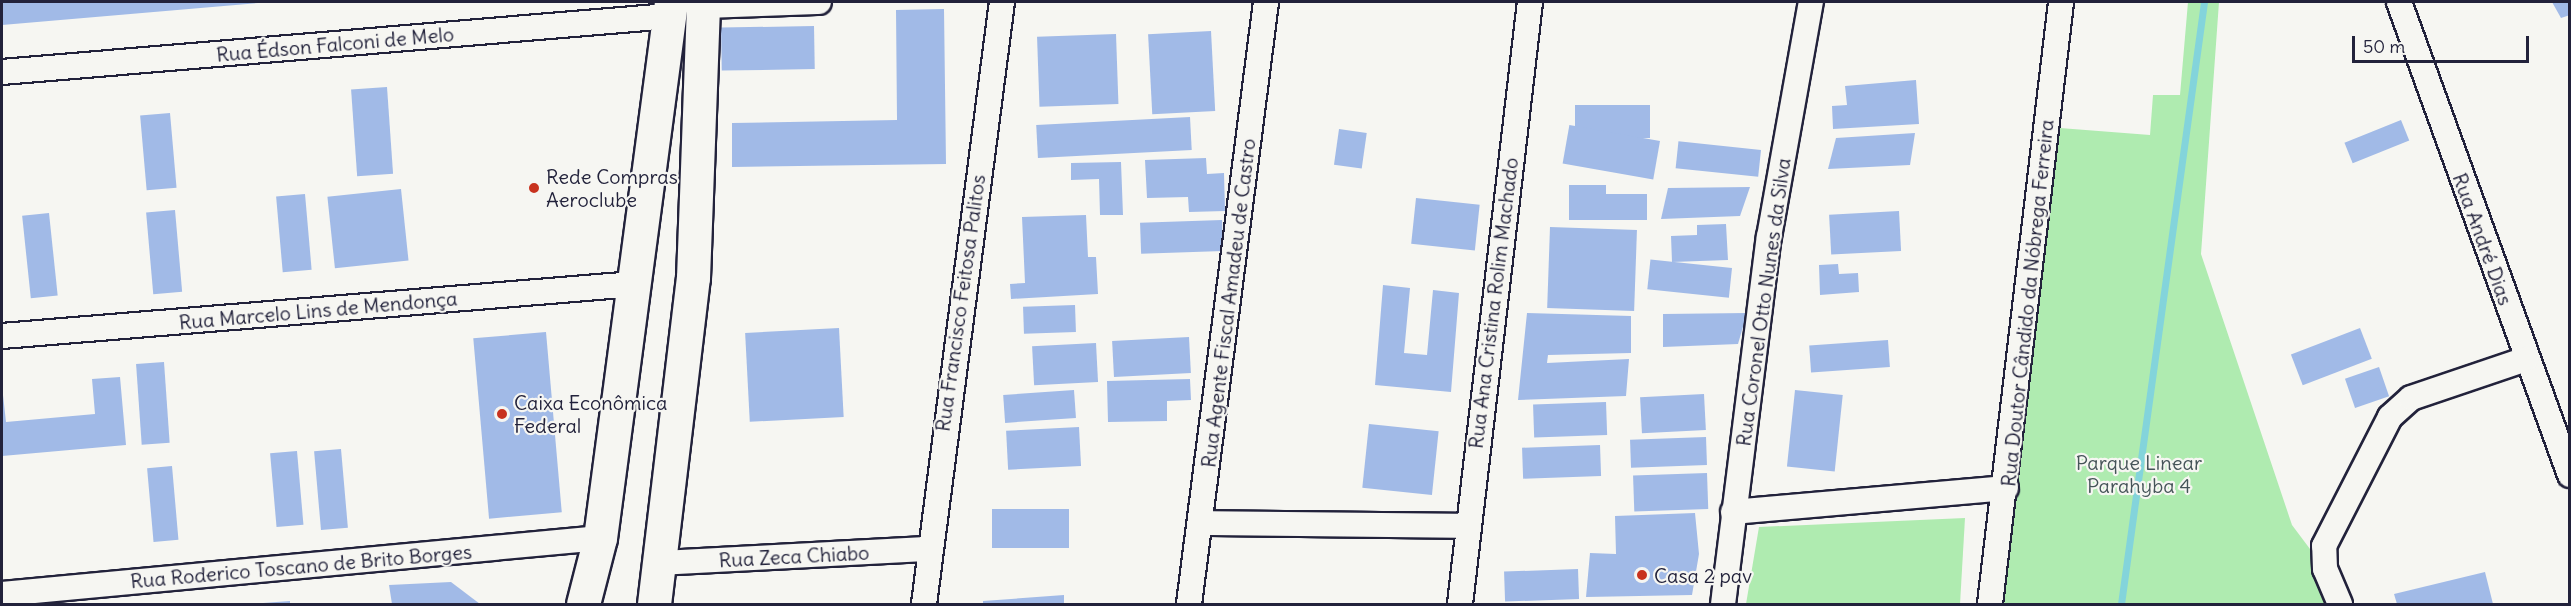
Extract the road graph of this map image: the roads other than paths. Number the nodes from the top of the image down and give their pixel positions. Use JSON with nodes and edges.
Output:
{"nodes":[{"id":1,"x":819,"y":2,"type":"edge"},
{"id":2,"x":1002,"y":2,"type":"edge"},
{"id":3,"x":1266,"y":2,"type":"edge"},
{"id":4,"x":1530,"y":2,"type":"edge"},
{"id":5,"x":1811,"y":2,"type":"edge"},
{"id":6,"x":2061,"y":2,"type":"edge"},
{"id":7,"x":2399,"y":2,"type":"edge"},
{"id":8,"x":703,"y":4,"type":"edge"},
{"id":9,"x":670,"y":9,"type":"edge"},
{"id":10,"x":2,"y":72,"type":"edge"},
{"id":11,"x":634,"y":284,"type":"junction"},
{"id":12,"x":2,"y":336,"type":"edge"},
{"id":13,"x":2526,"y":359,"type":"junction"},
{"id":14,"x":2570,"y":475,"type":"edge"},
{"id":15,"x":2006,"y":489,"type":"junction"},
{"id":16,"x":1734,"y":512,"type":"junction"},
{"id":17,"x":1200,"y":523,"type":"junction"},
{"id":18,"x":1466,"y":526,"type":"junction"},
{"id":19,"x":600,"y":538,"type":"junction"},
{"id":20,"x":928,"y":549,"type":"junction"},
{"id":21,"x":660,"y":563,"type":"junction"},
{"id":22,"x":2,"y":594,"type":"edge"},
{"id":23,"x":583,"y":604,"type":"edge"},
{"id":24,"x":654,"y":604,"type":"edge"},
{"id":25,"x":924,"y":604,"type":"edge"},
{"id":26,"x":1189,"y":604,"type":"edge"},
{"id":27,"x":1460,"y":604,"type":"edge"},
{"id":28,"x":1723,"y":604,"type":"edge"},
{"id":29,"x":1990,"y":604,"type":"edge"},
{"id":30,"x":2340,"y":604,"type":"edge"}],
"edges":[{"from":1,"to":8,"type":"street"},
{"from":2,"to":20,"type":"street","name":"Rua Francisco Feitosa Palitos"},
{"from":3,"to":17,"type":"street","name":"Rua Agente Fiscal Amadeu de Castro"},
{"from":4,"to":18,"type":"street","name":"Rua Ana Cristina Rolim Machado"},
{"from":5,"to":16,"type":"street","name":"Rua Coronel Otto Nunes da Silva"},
{"from":6,"to":15,"type":"street","name":"Rua Doutor Cândido da Nóbrega Ferreira"},
{"from":7,"to":13,"type":"street","name":"Rua André Dias"},
{"from":8,"to":21,"type":"main road"},
{"from":9,"to":10,"type":"street","name":"Rua Édson Falconi de Melo"},
{"from":9,"to":11,"type":"main road"},
{"from":11,"to":12,"type":"street","name":"Rua Marcelo Lins de Mendonça"},
{"from":11,"to":19,"type":"main road"},
{"from":13,"to":14,"type":"street","name":"Rua André Dias"},
{"from":13,"to":30,"type":"street"},
{"from":15,"to":16,"type":"street"},
{"from":15,"to":29,"type":"street","name":"Rua Doutor Cândido da Nóbrega Ferreira"},
{"from":16,"to":28,"type":"street","name":"Rua Coronel Otto Nunes da Silva"},
{"from":17,"to":18,"type":"street"},
{"from":17,"to":26,"type":"street","name":"Rua Agente Fiscal Amadeu de Castro"},
{"from":18,"to":27,"type":"street","name":"Rua Ana Cristina Rolim Machado"},
{"from":19,"to":22,"type":"street","name":"Rua Roderico Toscano de Brito Borges"},
{"from":19,"to":23,"type":"main road"},
{"from":20,"to":21,"type":"street","name":"Rua Zeca Chiabo"},
{"from":20,"to":25,"type":"street","name":"Rua Francisco Feitosa Palitos"},
{"from":21,"to":24,"type":"main road"}]}
